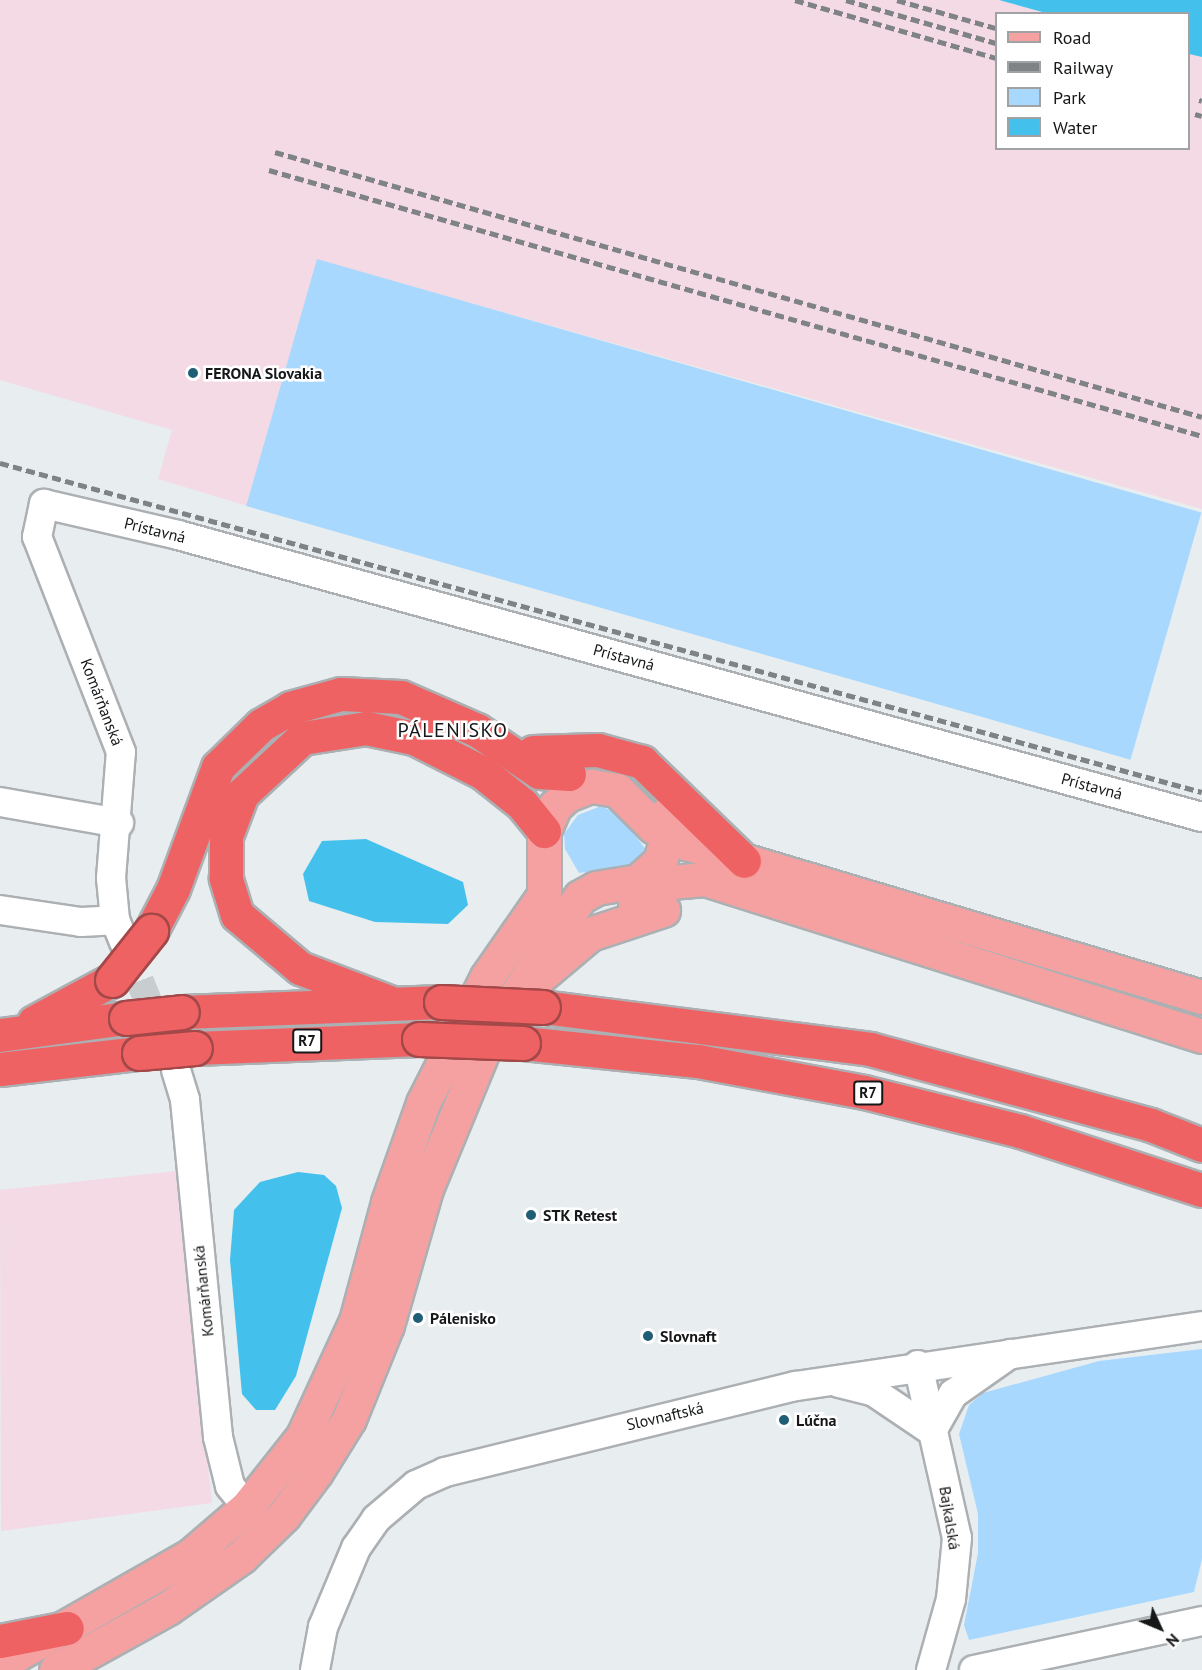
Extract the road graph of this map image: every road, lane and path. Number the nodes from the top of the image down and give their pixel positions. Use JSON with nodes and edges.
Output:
{"nodes":[{"id":1,"x":44,"y":504,"type":"joint"},
{"id":2,"x":504,"y":747,"type":"junction"},
{"id":3,"x":569,"y":774,"type":"junction"},
{"id":4,"x":0,"y":802,"type":"edge"},
{"id":5,"x":1202,"y":817,"type":"edge"},
{"id":6,"x":119,"y":823,"type":"junction"},
{"id":7,"x":540,"y":833,"type":"junction"},
{"id":8,"x":668,"y":835,"type":"junction"},
{"id":9,"x":744,"y":861,"type":"junction"},
{"id":10,"x":753,"y":896,"type":"junction"},
{"id":11,"x":580,"y":897,"type":"junction"},
{"id":12,"x":0,"y":910,"type":"edge"},
{"id":13,"x":525,"y":918,"type":"junction"},
{"id":14,"x":130,"y":931,"type":"junction"},
{"id":15,"x":513,"y":995,"type":"junction"},
{"id":16,"x":1202,"y":998,"type":"edge"},
{"id":17,"x":389,"y":1002,"type":"junction"},
{"id":18,"x":9,"y":1034,"type":"edge"},
{"id":19,"x":1202,"y":1036,"type":"edge"},
{"id":20,"x":186,"y":1059,"type":"junction"},
{"id":21,"x":6,"y":1070,"type":"edge"},
{"id":22,"x":1202,"y":1145,"type":"edge"},
{"id":23,"x":1202,"y":1190,"type":"edge"},
{"id":24,"x":1202,"y":1326,"type":"edge"},
{"id":25,"x":1017,"y":1350,"type":"junction"},
{"id":26,"x":918,"y":1365,"type":"junction"},
{"id":27,"x":831,"y":1381,"type":"junction"},
{"id":28,"x":932,"y":1431,"type":"junction"},
{"id":29,"x":247,"y":1507,"type":"junction"},
{"id":30,"x":1202,"y":1621,"type":"edge"},
{"id":31,"x":67,"y":1628,"type":"joint"},
{"id":32,"x":4,"y":1655,"type":"edge"},
{"id":33,"x":62,"y":1668,"type":"edge"},
{"id":34,"x":315,"y":1670,"type":"edge"},
{"id":35,"x":931,"y":1670,"type":"edge"},
{"id":36,"x":974,"y":1670,"type":"edge"}],
"edges":[{"from":1,"to":5,"type":"street","name":"Prístavná"},
{"from":1,"to":6,"type":"street","name":"Komárňanská"},
{"from":2,"to":3,"type":"highway"},
{"from":2,"to":9,"type":"highway"},
{"from":2,"to":14,"type":"highway"},
{"from":3,"to":7,"type":"main road"},
{"from":3,"to":8,"type":"main road"},
{"from":4,"to":6,"type":"street"},
{"from":6,"to":14,"type":"street","name":"Komárňanská"},
{"from":7,"to":8,"type":"main road"},
{"from":7,"to":11,"type":"main road"},
{"from":7,"to":13,"type":"main road"},
{"from":7,"to":13,"type":"main road"},
{"from":7,"to":17,"type":"highway"},
{"from":8,"to":9,"type":"main road"},
{"from":8,"to":11,"type":"main road"},
{"from":9,"to":16,"type":"main road"},
{"from":10,"to":11,"type":"main road"},
{"from":10,"to":15,"type":"main road"},
{"from":10,"to":19,"type":"main road"},
{"from":11,"to":15,"type":"main road"},
{"from":12,"to":14,"type":"street"},
{"from":13,"to":29,"type":"main road"},
{"from":14,"to":18,"type":"highway","bridge":true},
{"from":15,"to":33,"type":"main road"},
{"from":17,"to":18,"type":"highway","bridge":true},
{"from":17,"to":22,"type":"highway","bridge":true},
{"from":20,"to":21,"type":"highway","number":"R7","bridge":true},
{"from":20,"to":23,"type":"highway","number":"R7","bridge":true},
{"from":20,"to":29,"type":"street","name":"Komárňanská"},
{"from":24,"to":25,"type":"street","name":"Slovnaftská"},
{"from":25,"to":26,"type":"street","name":"Slovnaftská"},
{"from":25,"to":28,"type":"street"},
{"from":26,"to":27,"type":"street","name":"Slovnaftská"},
{"from":26,"to":28,"type":"street","name":"Bajkalská"},
{"from":27,"to":28,"type":"street"},
{"from":27,"to":34,"type":"street","name":"Slovnaftská"},
{"from":28,"to":35,"type":"street","name":"Bajkalská"},
{"from":29,"to":31,"type":"main road"},
{"from":30,"to":36,"type":"street"},
{"from":31,"to":32,"type":"highway"}]}
